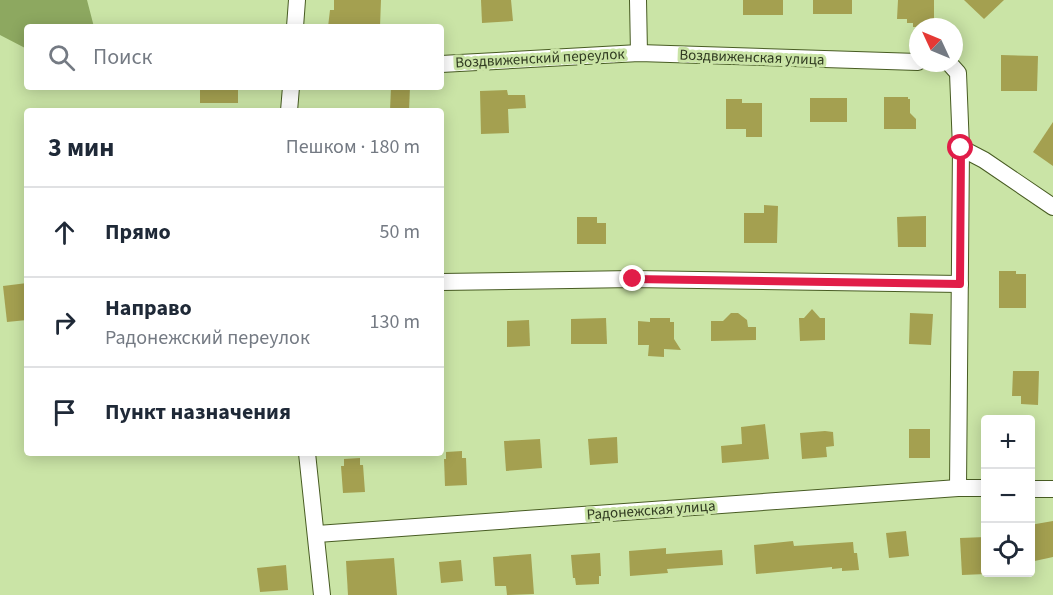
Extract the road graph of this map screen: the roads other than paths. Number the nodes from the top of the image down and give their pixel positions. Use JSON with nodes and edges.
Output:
{"nodes":[{"id":1,"x":297,"y":0,"type":"edge"},
{"id":2,"x":639,"y":0,"type":"edge"},
{"id":3,"x":295,"y":24,"type":"edge"},
{"id":4,"x":639,"y":53,"type":"junction"},
{"id":5,"x":909,"y":62,"type":"edge"},
{"id":6,"x":444,"y":64,"type":"edge"},
{"id":7,"x":957,"y":72,"type":"edge"},
{"id":8,"x":291,"y":90,"type":"edge"},
{"id":9,"x":289,"y":108,"type":"edge"},
{"id":10,"x":961,"y":148,"type":"junction"},
{"id":11,"x":1053,"y":207,"type":"edge"},
{"id":12,"x":444,"y":282,"type":"edge"},
{"id":13,"x":960,"y":284,"type":"junction"},
{"id":14,"x":307,"y":456,"type":"edge"},
{"id":15,"x":958,"y":488,"type":"junction"},
{"id":16,"x":981,"y":488,"type":"edge"},
{"id":17,"x":1035,"y":489,"type":"edge"},
{"id":18,"x":1053,"y":489,"type":"edge"},
{"id":19,"x":317,"y":534,"type":"junction"},
{"id":20,"x":322,"y":595,"type":"edge"}],
"edges":[{"from":1,"to":3,"type":"street"},
{"from":2,"to":4,"type":"street"},
{"from":4,"to":5,"type":"street","name":"Воздвиженская улица"},
{"from":4,"to":6,"type":"street","name":"Воздвиженский переулок"},
{"from":7,"to":10,"type":"street"},
{"from":8,"to":9,"type":"street"},
{"from":10,"to":11,"type":"street"},
{"from":10,"to":13,"type":"street"},
{"from":12,"to":13,"type":"street"},
{"from":13,"to":15,"type":"street"},
{"from":14,"to":19,"type":"street"},
{"from":15,"to":16,"type":"street","name":"Радонежская улица"},
{"from":15,"to":19,"type":"street","name":"Радонежская улица"},
{"from":17,"to":18,"type":"street"},
{"from":19,"to":20,"type":"street"}]}
